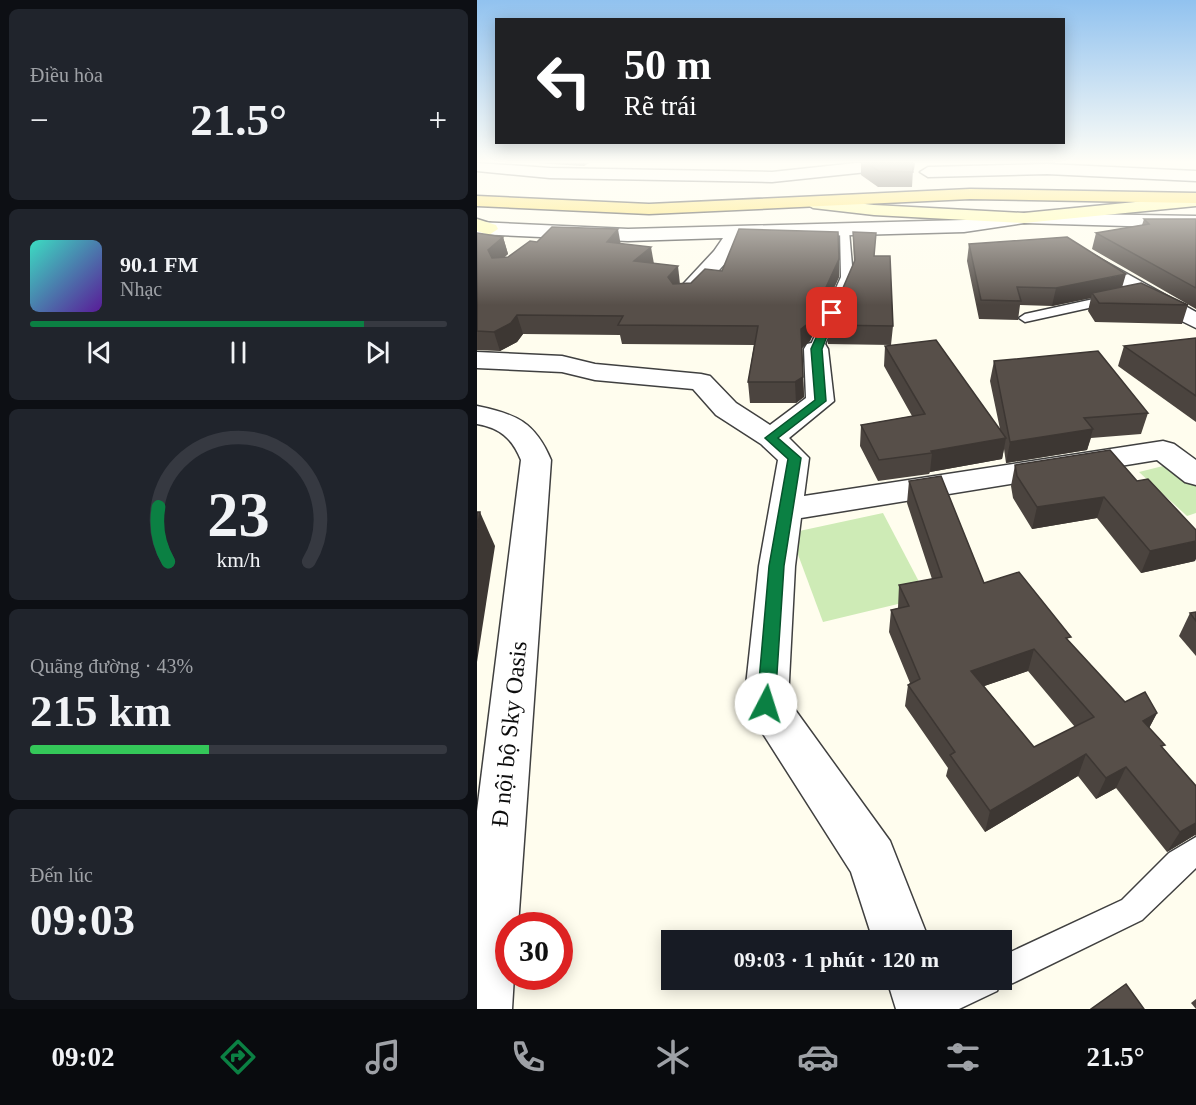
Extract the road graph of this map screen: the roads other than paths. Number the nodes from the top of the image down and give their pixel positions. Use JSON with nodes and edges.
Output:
{"nodes":[{"id":1,"x":876,"y":210,"type":"edge"},
{"id":2,"x":1096,"y":210,"type":"edge"},
{"id":3,"x":1024,"y":218,"type":"junction"},
{"id":4,"x":1196,"y":222,"type":"edge"},
{"id":5,"x":481,"y":228,"type":"edge"},
{"id":6,"x":844,"y":231,"type":"junction"},
{"id":7,"x":551,"y":232,"type":"junction"},
{"id":8,"x":735,"y":234,"type":"junction"},
{"id":9,"x":1053,"y":237,"type":"edge"},
{"id":10,"x":533,"y":247,"type":"edge"},
{"id":11,"x":1073,"y":249,"type":"edge"},
{"id":12,"x":1143,"y":293,"type":"junction"},
{"id":13,"x":684,"y":295,"type":"edge"},
{"id":14,"x":1025,"y":318,"type":"dead end"},
{"id":15,"x":1196,"y":321,"type":"edge"},
{"id":16,"x":816,"y":349,"type":"joint"},
{"id":17,"x":477,"y":360,"type":"edge"},
{"id":18,"x":477,"y":415,"type":"edge"},
{"id":19,"x":771,"y":438,"type":"junction"},
{"id":20,"x":1196,"y":475,"type":"edge"},
{"id":21,"x":786,"y":510,"type":"junction"},
{"id":22,"x":1196,"y":851,"type":"edge"},
{"id":23,"x":897,"y":930,"type":"edge"},
{"id":24,"x":1012,"y":967,"type":"edge"},
{"id":25,"x":953,"y":990,"type":"edge"},
{"id":26,"x":923,"y":999,"type":"edge"},
{"id":27,"x":482,"y":1009,"type":"edge"}],
"edges":[{"from":1,"to":3,"type":"main road"},
{"from":2,"to":3,"type":"main road"},
{"from":3,"to":4,"type":"street"},
{"from":3,"to":6,"type":"street"},
{"from":3,"to":9,"type":"street"},
{"from":5,"to":7,"type":"street"},
{"from":6,"to":8,"type":"street"},
{"from":6,"to":16,"type":"lane"},
{"from":7,"to":8,"type":"street"},
{"from":7,"to":10,"type":"street"},
{"from":8,"to":13,"type":"street"},
{"from":11,"to":12,"type":"street"},
{"from":12,"to":14,"type":"lane"},
{"from":12,"to":15,"type":"street"},
{"from":16,"to":19,"type":"street"},
{"from":17,"to":19,"type":"street"},
{"from":18,"to":27,"type":"street","name":"Đ nội bộ Sky Oasis"},
{"from":19,"to":21,"type":"street"},
{"from":20,"to":21,"type":"street"},
{"from":21,"to":23,"type":"street"},
{"from":22,"to":24,"type":"lane"},
{"from":25,"to":26,"type":"lane"}]}
